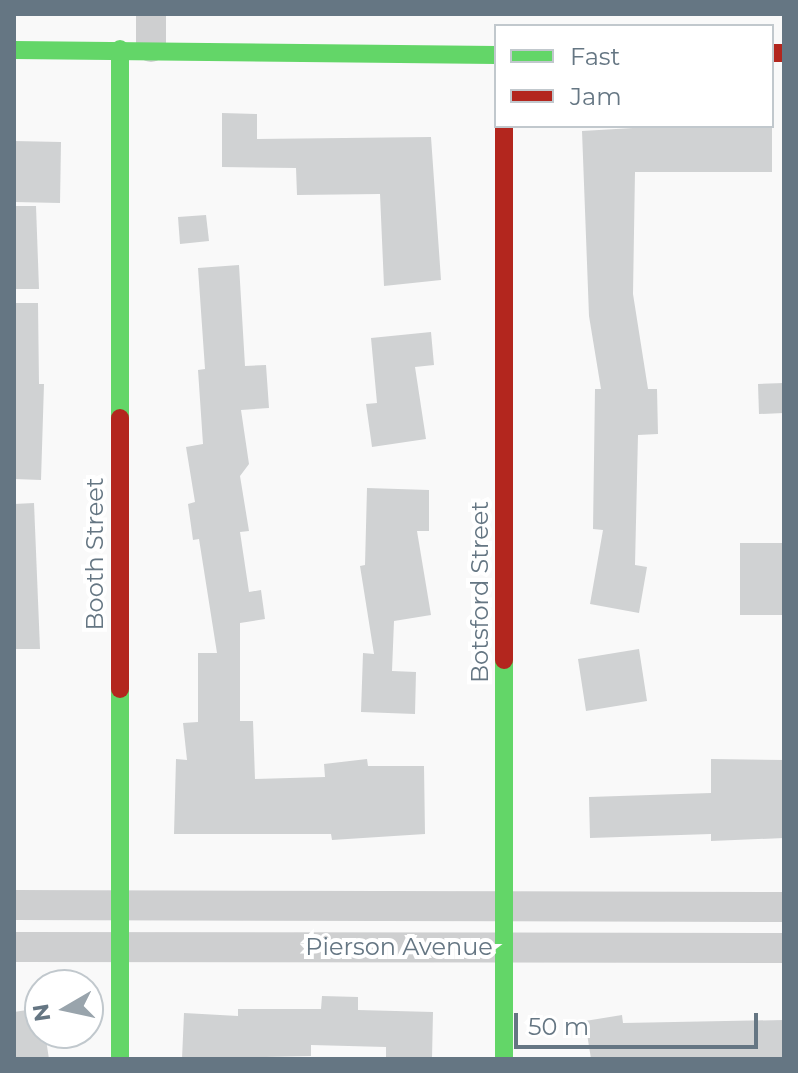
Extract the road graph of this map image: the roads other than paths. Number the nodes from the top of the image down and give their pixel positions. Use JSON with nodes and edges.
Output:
{"nodes":[{"id":1,"x":151,"y":14,"type":"edge"},
{"id":2,"x":151,"y":47,"type":"junction"},
{"id":3,"x":120,"y":49,"type":"junction"},
{"id":4,"x":14,"y":50,"type":"edge"},
{"id":5,"x":494,"y":55,"type":"edge"},
{"id":6,"x":504,"y":128,"type":"edge"},
{"id":7,"x":14,"y":905,"type":"edge"},
{"id":8,"x":118,"y":906,"type":"junction"},
{"id":9,"x":504,"y":907,"type":"junction"},
{"id":10,"x":784,"y":907,"type":"edge"},
{"id":11,"x":504,"y":946,"type":"junction"},
{"id":12,"x":14,"y":947,"type":"edge"},
{"id":13,"x":784,"y":948,"type":"edge"},
{"id":14,"x":119,"y":949,"type":"junction"},
{"id":15,"x":120,"y":1059,"type":"edge"},
{"id":16,"x":504,"y":1059,"type":"edge"}],
"edges":[{"from":1,"to":2,"type":"street"},
{"from":2,"to":3,"type":"street"},
{"from":2,"to":5,"type":"street"},
{"from":3,"to":4,"type":"street"},
{"from":3,"to":8,"type":"street","name":"Booth Street"},
{"from":6,"to":9,"type":"street","name":"Botsford Street"},
{"from":7,"to":8,"type":"street","name":"Pierson Avenue"},
{"from":8,"to":9,"type":"street","name":"Pierson Avenue"},
{"from":8,"to":14,"type":"street","name":"Booth Street"},
{"from":9,"to":10,"type":"street","name":"Pierson Avenue"},
{"from":9,"to":11,"type":"street","name":"Botsford Street"},
{"from":11,"to":13,"type":"street","name":"Pierson Avenue"},
{"from":11,"to":14,"type":"street","name":"Pierson Avenue"},
{"from":11,"to":16,"type":"street","name":"Botsford Street"},
{"from":12,"to":14,"type":"street","name":"Pierson Avenue"},
{"from":14,"to":15,"type":"street","name":"Booth Street"}]}
